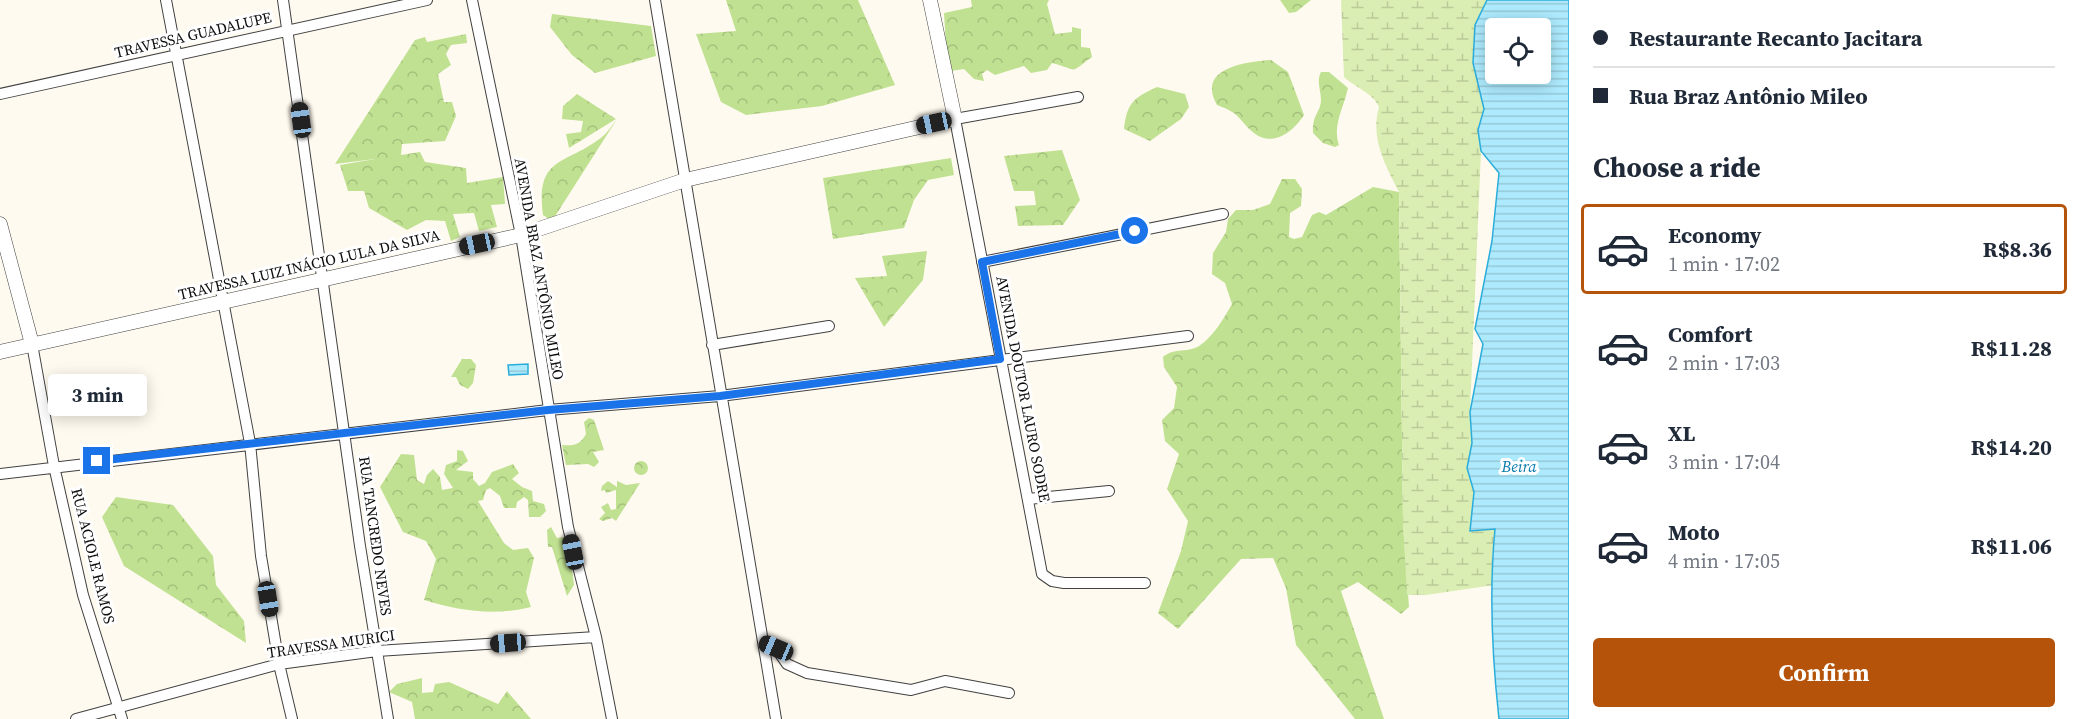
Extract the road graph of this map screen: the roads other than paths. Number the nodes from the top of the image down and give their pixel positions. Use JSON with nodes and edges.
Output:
{"nodes":[{"id":1,"x":166,"y":0,"type":"edge"},
{"id":2,"x":283,"y":0,"type":"edge"},
{"id":3,"x":427,"y":0,"type":"edge"},
{"id":4,"x":472,"y":0,"type":"edge"},
{"id":5,"x":656,"y":0,"type":"edge"},
{"id":6,"x":930,"y":0,"type":"edge"},
{"id":7,"x":288,"y":29,"type":"junction"},
{"id":8,"x":176,"y":54,"type":"junction"},
{"id":9,"x":0,"y":94,"type":"edge"},
{"id":10,"x":1078,"y":97,"type":"dead end"},
{"id":11,"x":955,"y":119,"type":"junction"},
{"id":12,"x":685,"y":180,"type":"junction"},
{"id":13,"x":1223,"y":214,"type":"dead end"},
{"id":14,"x":0,"y":224,"type":"edge"},
{"id":15,"x":521,"y":235,"type":"junction"},
{"id":16,"x":982,"y":262,"type":"junction"},
{"id":17,"x":324,"y":278,"type":"junction"},
{"id":18,"x":224,"y":301,"type":"junction"},
{"id":19,"x":829,"y":326,"type":"dead end"},
{"id":20,"x":1188,"y":336,"type":"dead end"},
{"id":21,"x":32,"y":345,"type":"junction"},
{"id":22,"x":712,"y":345,"type":"junction"},
{"id":23,"x":0,"y":352,"type":"edge"},
{"id":24,"x":1000,"y":359,"type":"junction"},
{"id":25,"x":720,"y":396,"type":"junction"},
{"id":26,"x":548,"y":410,"type":"junction"},
{"id":27,"x":345,"y":434,"type":"junction"},
{"id":28,"x":250,"y":444,"type":"junction"},
{"id":29,"x":54,"y":466,"type":"junction"},
{"id":30,"x":0,"y":474,"type":"edge"},
{"id":31,"x":1109,"y":491,"type":"dead end"},
{"id":32,"x":1028,"y":499,"type":"junction"},
{"id":33,"x":1145,"y":583,"type":"dead end"},
{"id":34,"x":596,"y":637,"type":"junction"},
{"id":35,"x":763,"y":642,"type":"junction"},
{"id":36,"x":377,"y":651,"type":"junction"},
{"id":37,"x":279,"y":664,"type":"junction"},
{"id":38,"x":1009,"y":693,"type":"dead end"},
{"id":39,"x":118,"y":706,"type":"junction"},
{"id":40,"x":76,"y":719,"type":"edge"},
{"id":41,"x":122,"y":719,"type":"edge"},
{"id":42,"x":292,"y":719,"type":"edge"},
{"id":43,"x":388,"y":719,"type":"edge"},
{"id":44,"x":612,"y":719,"type":"edge"},
{"id":45,"x":776,"y":719,"type":"edge"}],
"edges":[{"from":1,"to":8,"type":"street"},
{"from":2,"to":7,"type":"street","name":"RUA TANCREDO NEVES"},
{"from":3,"to":7,"type":"street","name":"TRAVESSA GUADALUPE"},
{"from":4,"to":15,"type":"street","name":"AVENIDA BRAZ ANTÔNIO MILEO"},
{"from":5,"to":12,"type":"street"},
{"from":6,"to":11,"type":"street","name":"AVENIDA DOUTOR LAURO SODRE"},
{"from":7,"to":8,"type":"street","name":"TRAVESSA GUADALUPE"},
{"from":7,"to":17,"type":"street","name":"RUA TANCREDO NEVES"},
{"from":8,"to":9,"type":"street","name":"TRAVESSA GUADALUPE"},
{"from":8,"to":18,"type":"street"},
{"from":10,"to":11,"type":"street","name":"TRAVESSA LUIZ INÁCIO LULA DA SILVA"},
{"from":11,"to":12,"type":"street","name":"TRAVESSA LUIZ INÁCIO LULA DA SILVA"},
{"from":11,"to":16,"type":"street","name":"AVENIDA DOUTOR LAURO SODRE"},
{"from":12,"to":15,"type":"street","name":"TRAVESSA LUIZ INÁCIO LULA DA SILVA"},
{"from":12,"to":22,"type":"street"},
{"from":13,"to":16,"type":"street"},
{"from":14,"to":21,"type":"street","name":"RUA ACIOLE RAMOS"},
{"from":15,"to":17,"type":"street","name":"TRAVESSA LUIZ INÁCIO LULA DA SILVA"},
{"from":15,"to":26,"type":"street","name":"AVENIDA BRAZ ANTÔNIO MILEO"},
{"from":16,"to":24,"type":"street","name":"AVENIDA DOUTOR LAURO SODRE"},
{"from":17,"to":18,"type":"street","name":"TRAVESSA LUIZ INÁCIO LULA DA SILVA"},
{"from":17,"to":27,"type":"street","name":"RUA TANCREDO NEVES"},
{"from":18,"to":21,"type":"street","name":"TRAVESSA LUIZ INÁCIO LULA DA SILVA"},
{"from":18,"to":28,"type":"street"},
{"from":19,"to":22,"type":"street"},
{"from":20,"to":24,"type":"street"},
{"from":21,"to":23,"type":"street","name":"TRAVESSA LUIZ INÁCIO LULA DA SILVA"},
{"from":21,"to":29,"type":"street","name":"RUA ACIOLE RAMOS"},
{"from":22,"to":25,"type":"street"},
{"from":24,"to":25,"type":"street"},
{"from":24,"to":32,"type":"street","name":"AVENIDA DOUTOR LAURO SODRE"},
{"from":25,"to":26,"type":"street"},
{"from":25,"to":35,"type":"street"},
{"from":26,"to":27,"type":"street"},
{"from":26,"to":34,"type":"street","name":"AVENIDA BRAZ ANTÔNIO MILEO"},
{"from":27,"to":28,"type":"street"},
{"from":27,"to":36,"type":"street","name":"RUA TANCREDO NEVES"},
{"from":28,"to":29,"type":"street"},
{"from":28,"to":37,"type":"street"},
{"from":29,"to":30,"type":"street"},
{"from":29,"to":39,"type":"street","name":"RUA ACIOLE RAMOS"},
{"from":31,"to":32,"type":"street"},
{"from":32,"to":33,"type":"street","name":"AVENIDA DOUTOR LAURO SODRE"},
{"from":34,"to":36,"type":"street","name":"TRAVESSA MURICI"},
{"from":34,"to":44,"type":"street","name":"AVENIDA BRAZ ANTÔNIO MILEO"},
{"from":35,"to":38,"type":"street"},
{"from":35,"to":45,"type":"street"},
{"from":36,"to":37,"type":"street","name":"TRAVESSA MURICI"},
{"from":36,"to":43,"type":"street","name":"RUA TANCREDO NEVES"},
{"from":37,"to":39,"type":"street","name":"TRAVESSA MURICI"},
{"from":37,"to":42,"type":"street"},
{"from":39,"to":40,"type":"street","name":"TRAVESSA MURICI"},
{"from":39,"to":41,"type":"street","name":"RUA ACIOLE RAMOS"}]}
